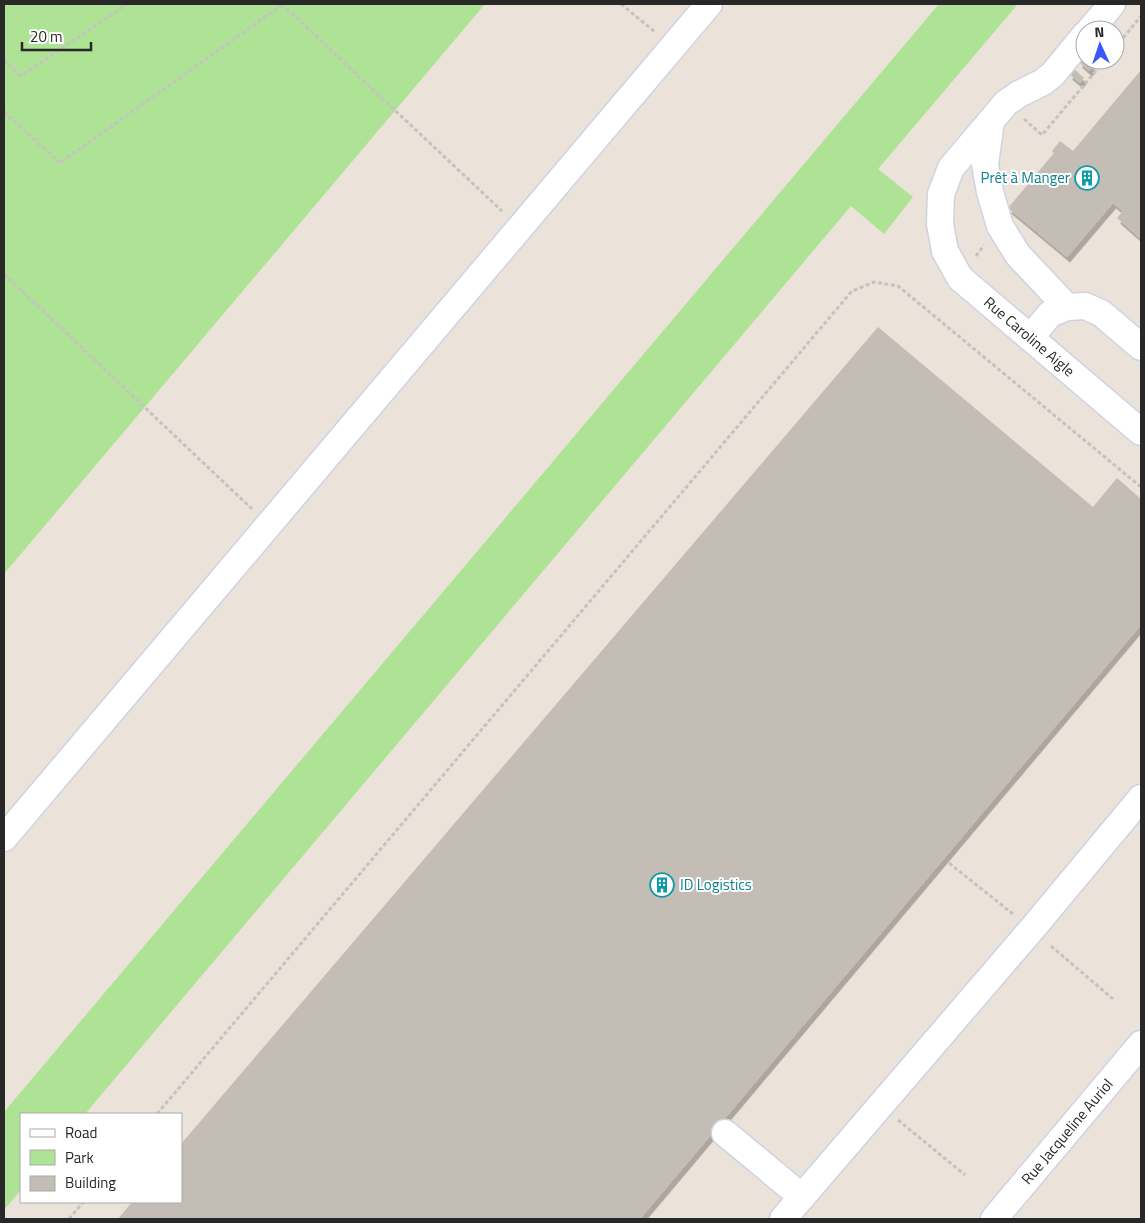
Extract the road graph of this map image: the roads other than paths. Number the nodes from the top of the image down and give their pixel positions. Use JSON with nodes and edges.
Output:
{"nodes":[{"id":1,"x":709,"y":4,"type":"edge"},
{"id":2,"x":1112,"y":4,"type":"edge"},
{"id":3,"x":1098,"y":20,"type":"edge"},
{"id":4,"x":1075,"y":48,"type":"edge"},
{"id":5,"x":991,"y":121,"type":"junction"},
{"id":6,"x":1067,"y":307,"type":"junction"},
{"id":7,"x":1030,"y":338,"type":"junction"},
{"id":8,"x":1141,"y":347,"type":"edge"},
{"id":9,"x":1141,"y":432,"type":"edge"},
{"id":10,"x":1141,"y":798,"type":"edge"},
{"id":11,"x":4,"y":838,"type":"edge"},
{"id":12,"x":1141,"y":1044,"type":"edge"},
{"id":13,"x":725,"y":1133,"type":"dead end"},
{"id":14,"x":802,"y":1197,"type":"junction"},
{"id":15,"x":783,"y":1219,"type":"edge"},
{"id":16,"x":994,"y":1219,"type":"edge"}],
"edges":[{"from":1,"to":11,"type":"street"},
{"from":2,"to":3,"type":"street"},
{"from":4,"to":5,"type":"street","name":"Rue Caroline Aigle"},
{"from":5,"to":6,"type":"street"},
{"from":5,"to":7,"type":"street","name":"Rue Caroline Aigle"},
{"from":6,"to":7,"type":"street"},
{"from":6,"to":8,"type":"street"},
{"from":7,"to":9,"type":"street","name":"Rue Caroline Aigle"},
{"from":10,"to":14,"type":"street"},
{"from":12,"to":16,"type":"street","name":"Rue Jacqueline Auriol"},
{"from":13,"to":14,"type":"street"},
{"from":14,"to":15,"type":"street"}]}
